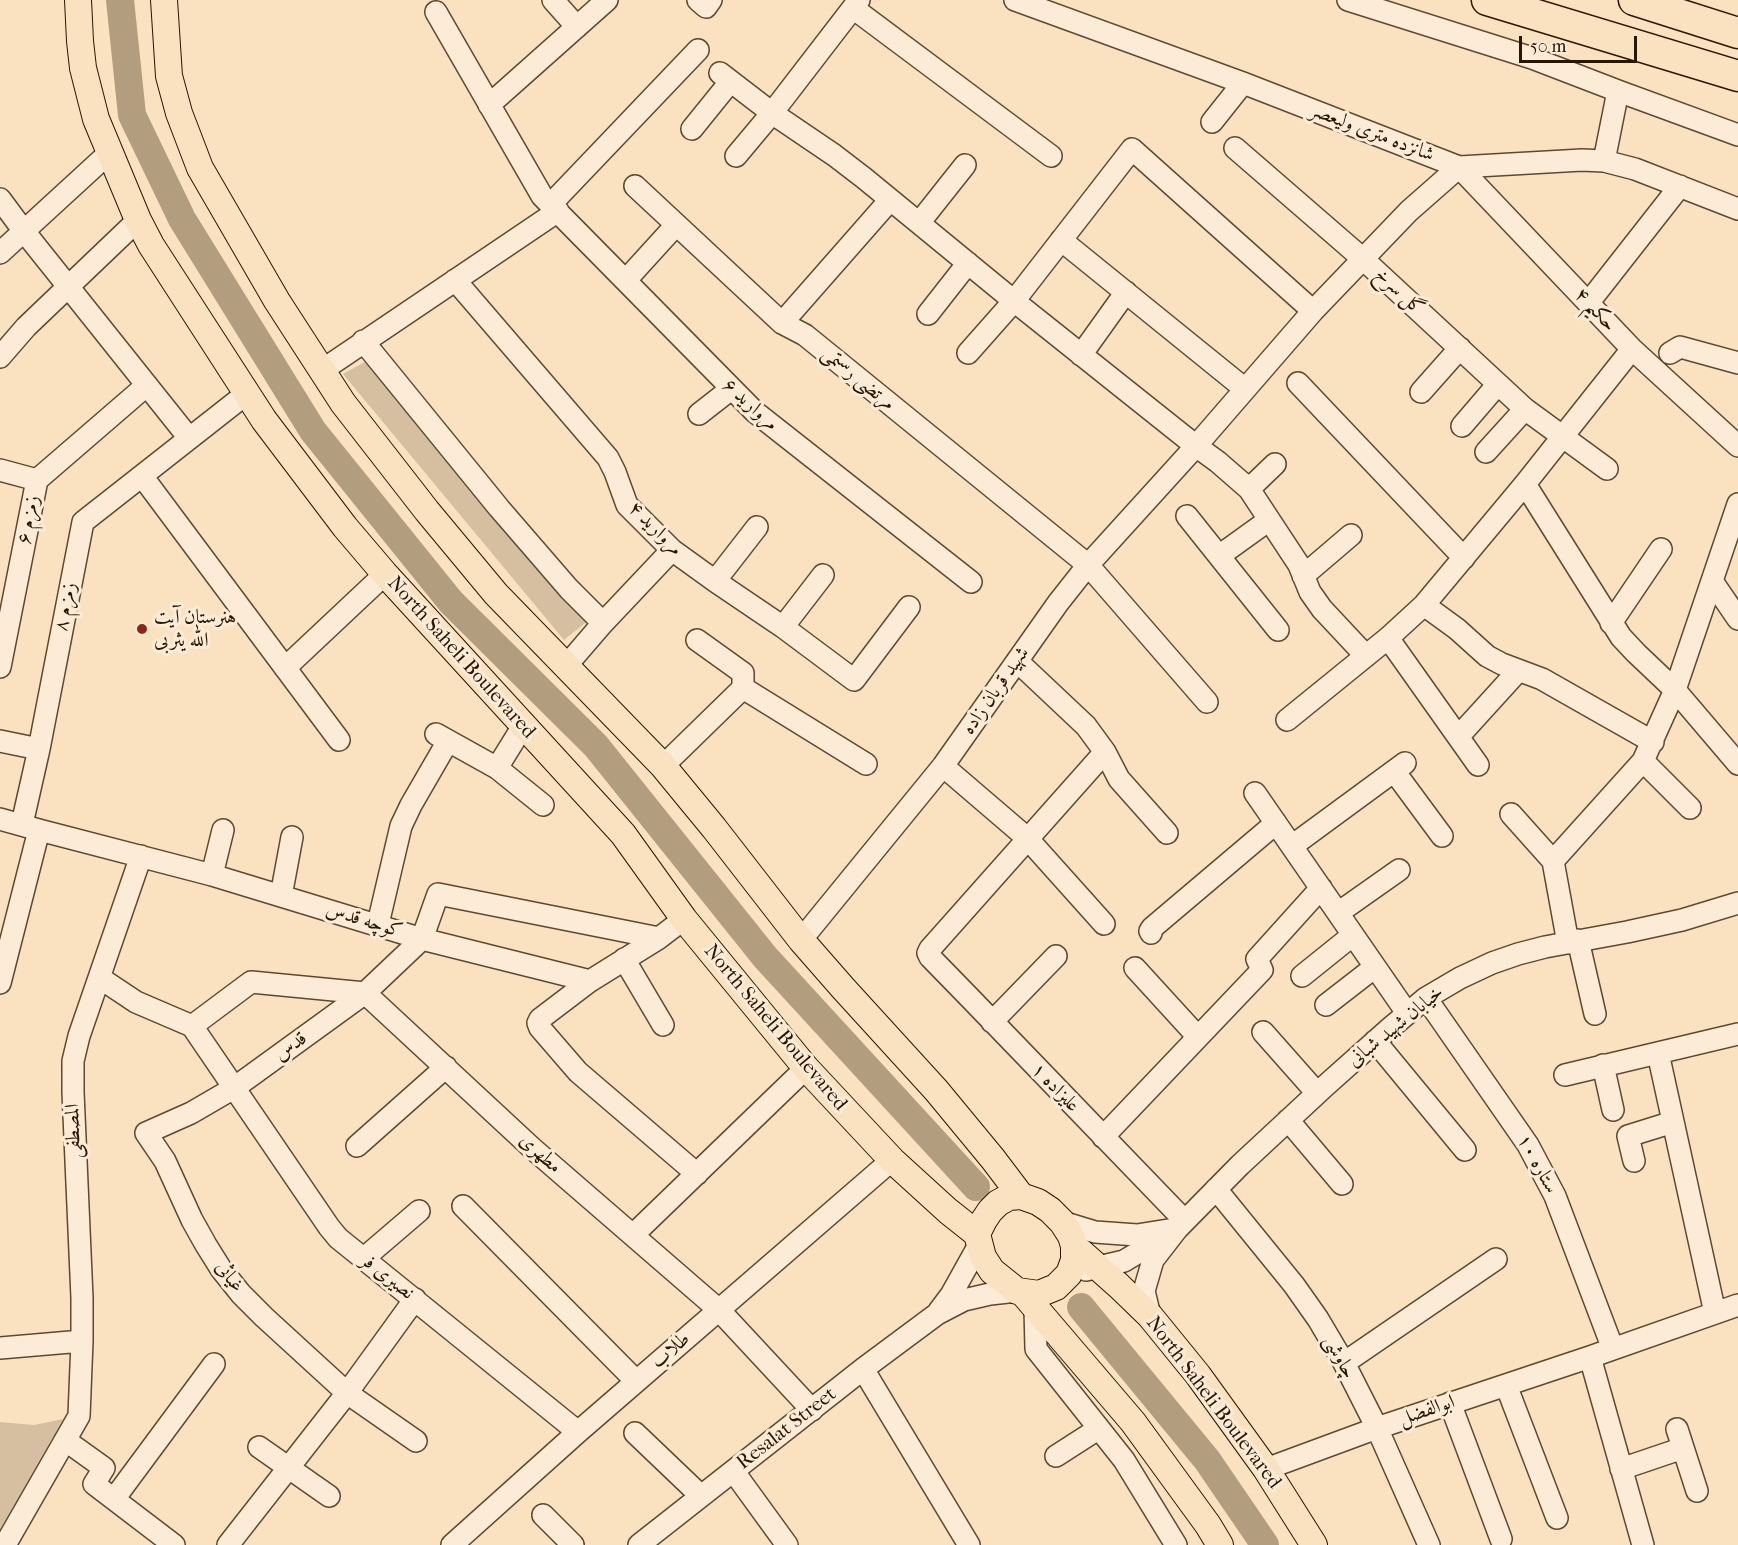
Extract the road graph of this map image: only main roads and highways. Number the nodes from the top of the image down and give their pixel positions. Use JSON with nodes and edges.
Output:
{"nodes":[{"id":1,"x":78,"y":0,"type":"edge"},
{"id":2,"x":164,"y":0,"type":"edge"},
{"id":3,"x":1487,"y":0,"type":"edge"},
{"id":4,"x":1634,"y":0,"type":"edge"},
{"id":5,"x":1724,"y":24,"type":"edge"},
{"id":6,"x":1738,"y":33,"type":"edge"},
{"id":7,"x":1738,"y":76,"type":"edge"},
{"id":8,"x":1021,"y":1196,"type":"junction"},
{"id":9,"x":979,"y":1238,"type":"junction"},
{"id":10,"x":1074,"y":1246,"type":"junction"},
{"id":11,"x":1025,"y":1297,"type":"junction"},
{"id":12,"x":1220,"y":1545,"type":"edge"},
{"id":13,"x":1314,"y":1545,"type":"edge"}],
"edges":[{"from":1,"to":9,"type":"main road","name":"North Saheli Boulevared"},
{"from":2,"to":8,"type":"main road"},
{"from":3,"to":7,"type":"highway"},
{"from":4,"to":5,"type":"highway"},
{"from":5,"to":6,"type":"highway"},
{"from":8,"to":9,"type":"main road"},
{"from":8,"to":10,"type":"main road"},
{"from":9,"to":11,"type":"main road"},
{"from":10,"to":11,"type":"main road"},
{"from":10,"to":13,"type":"main road","name":"North Saheli Boulevared"},
{"from":11,"to":12,"type":"main road"}]}
